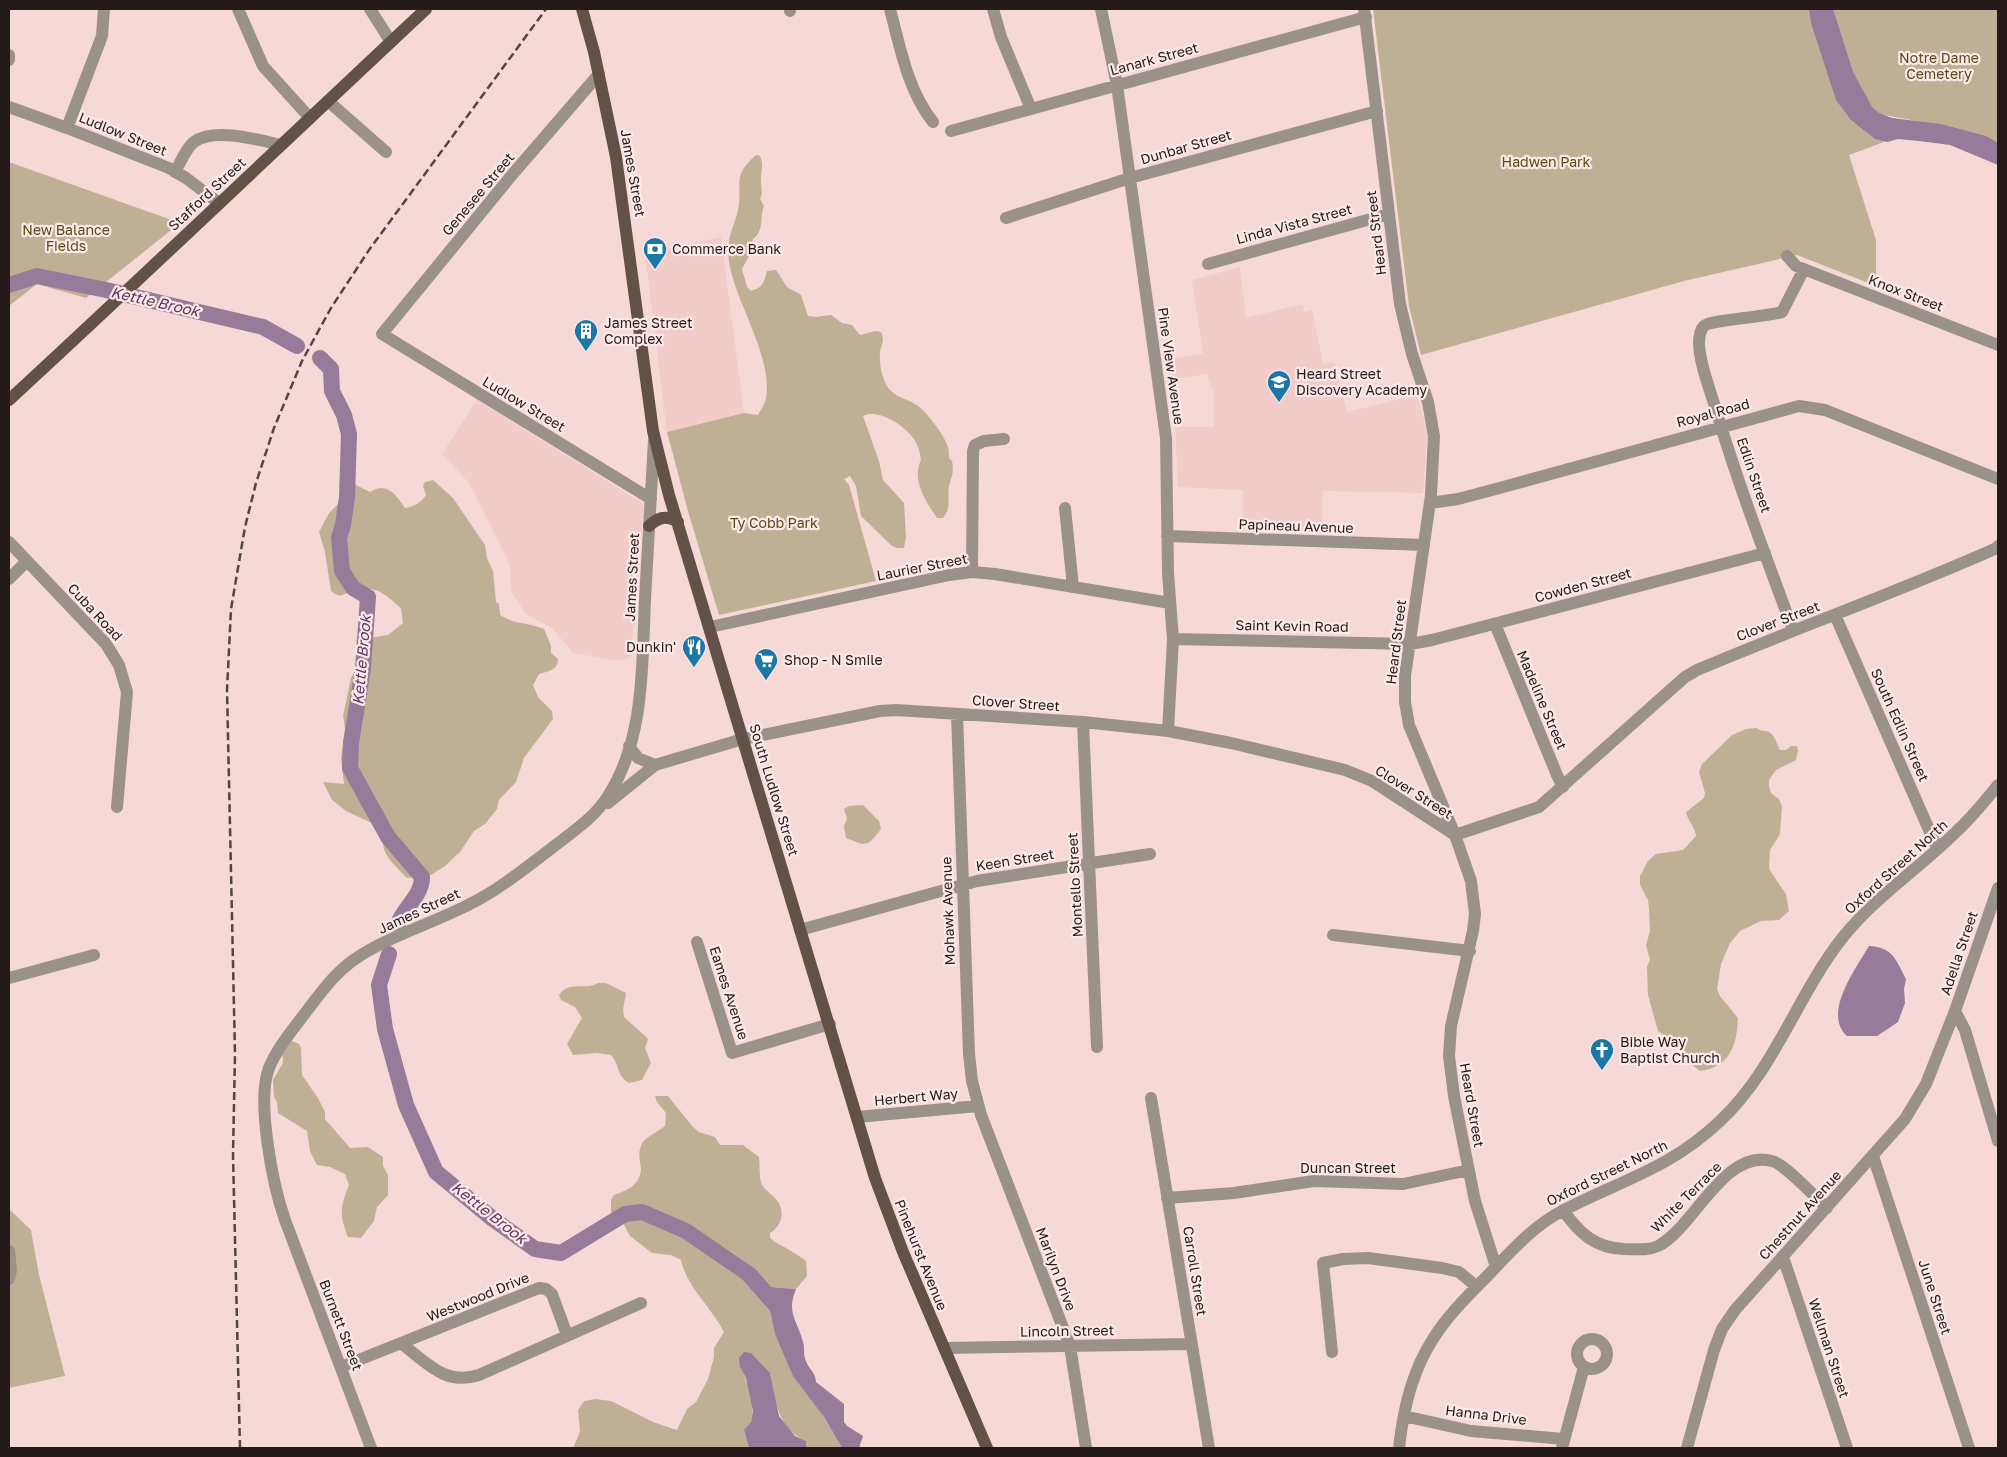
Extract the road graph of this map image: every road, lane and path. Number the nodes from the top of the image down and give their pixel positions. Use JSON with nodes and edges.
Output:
{"nodes":[{"id":1,"x":104,"y":9,"type":"edge"},
{"id":2,"x":238,"y":9,"type":"edge"},
{"id":3,"x":370,"y":9,"type":"edge"},
{"id":4,"x":426,"y":9,"type":"edge"},
{"id":5,"x":582,"y":9,"type":"edge"},
{"id":6,"x":890,"y":9,"type":"edge"},
{"id":7,"x":993,"y":9,"type":"edge"},
{"id":8,"x":1101,"y":9,"type":"edge"},
{"id":9,"x":1365,"y":13,"type":"edge"},
{"id":10,"x":391,"y":42,"type":"junction"},
{"id":11,"x":9,"y":55,"type":"edge"},
{"id":12,"x":9,"y":60,"type":"edge"},
{"id":13,"x":598,"y":74,"type":"junction"},
{"id":14,"x":1118,"y":85,"type":"junction"},
{"id":15,"x":328,"y":101,"type":"junction"},
{"id":16,"x":9,"y":107,"type":"edge"},
{"id":17,"x":1030,"y":109,"type":"junction"},
{"id":18,"x":1377,"y":111,"type":"junction"},
{"id":19,"x":310,"y":118,"type":"junction"},
{"id":20,"x":933,"y":122,"type":"dead end"},
{"id":21,"x":67,"y":128,"type":"junction"},
{"id":22,"x":950,"y":131,"type":"dead end"},
{"id":23,"x":281,"y":145,"type":"junction"},
{"id":24,"x":386,"y":152,"type":"dead end"},
{"id":25,"x":175,"y":172,"type":"junction"},
{"id":26,"x":1130,"y":178,"type":"junction"},
{"id":27,"x":219,"y":202,"type":"junction"},
{"id":28,"x":1389,"y":214,"type":"junction"},
{"id":29,"x":1006,"y":218,"type":"dead end"},
{"id":30,"x":1787,"y":256,"type":"dead end"},
{"id":31,"x":1208,"y":264,"type":"dead end"},
{"id":32,"x":1804,"y":269,"type":"junction"},
{"id":33,"x":382,"y":334,"type":"joint"},
{"id":34,"x":1998,"y":345,"type":"edge"},
{"id":35,"x":9,"y":400,"type":"edge"},
{"id":36,"x":1722,"y":427,"type":"junction"},
{"id":37,"x":654,"y":437,"type":"junction"},
{"id":38,"x":1004,"y":439,"type":"dead end"},
{"id":39,"x":1998,"y":478,"type":"edge"},
{"id":40,"x":651,"y":499,"type":"junction"},
{"id":41,"x":1430,"y":503,"type":"junction"},
{"id":42,"x":1065,"y":508,"type":"dead end"},
{"id":43,"x":678,"y":522,"type":"junction"},
{"id":44,"x":649,"y":526,"type":"junction"},
{"id":45,"x":1167,"y":536,"type":"junction"},
{"id":46,"x":9,"y":542,"type":"edge"},
{"id":47,"x":1424,"y":545,"type":"junction"},
{"id":48,"x":1998,"y":546,"type":"edge"},
{"id":49,"x":1764,"y":553,"type":"junction"},
{"id":50,"x":27,"y":561,"type":"junction"},
{"id":51,"x":972,"y":572,"type":"junction"},
{"id":52,"x":9,"y":579,"type":"edge"},
{"id":53,"x":1073,"y":587,"type":"junction"},
{"id":54,"x":1170,"y":603,"type":"junction"},
{"id":55,"x":1835,"y":615,"type":"junction"},
{"id":56,"x":1495,"y":624,"type":"junction"},
{"id":57,"x":710,"y":627,"type":"junction"},
{"id":58,"x":1793,"y":630,"type":"junction"},
{"id":59,"x":1173,"y":639,"type":"junction"},
{"id":60,"x":1410,"y":644,"type":"junction"},
{"id":61,"x":957,"y":714,"type":"junction"},
{"id":62,"x":1083,"y":722,"type":"junction"},
{"id":63,"x":1168,"y":731,"type":"junction"},
{"id":64,"x":743,"y":739,"type":"junction"},
{"id":65,"x":629,"y":746,"type":"junction"},
{"id":66,"x":655,"y":765,"type":"junction"},
{"id":67,"x":1998,"y":785,"type":"edge"},
{"id":68,"x":1563,"y":787,"type":"junction"},
{"id":69,"x":117,"y":807,"type":"dead end"},
{"id":70,"x":594,"y":814,"type":"junction"},
{"id":71,"x":1455,"y":835,"type":"junction"},
{"id":72,"x":1937,"y":848,"type":"junction"},
{"id":73,"x":1150,"y":854,"type":"dead end"},
{"id":74,"x":1090,"y":863,"type":"junction"},
{"id":75,"x":962,"y":884,"type":"junction"},
{"id":76,"x":1998,"y":888,"type":"edge"},
{"id":77,"x":800,"y":930,"type":"junction"},
{"id":78,"x":1333,"y":935,"type":"dead end"},
{"id":79,"x":696,"y":942,"type":"dead end"},
{"id":80,"x":1470,"y":951,"type":"junction"},
{"id":81,"x":94,"y":956,"type":"dead end"},
{"id":82,"x":9,"y":978,"type":"edge"},
{"id":83,"x":1955,"y":1011,"type":"junction"},
{"id":84,"x":830,"y":1024,"type":"junction"},
{"id":85,"x":1097,"y":1047,"type":"dead end"},
{"id":86,"x":842,"y":1067,"type":"joint"},
{"id":87,"x":1151,"y":1098,"type":"dead end"},
{"id":88,"x":978,"y":1106,"type":"junction"},
{"id":89,"x":857,"y":1117,"type":"junction"},
{"id":90,"x":1998,"y":1141,"type":"edge"},
{"id":91,"x":1873,"y":1156,"type":"junction"},
{"id":92,"x":1469,"y":1170,"type":"junction"},
{"id":93,"x":1167,"y":1198,"type":"junction"},
{"id":94,"x":1827,"y":1208,"type":"junction"},
{"id":95,"x":1563,"y":1210,"type":"junction"},
{"id":96,"x":282,"y":1213,"type":"joint"},
{"id":97,"x":9,"y":1251,"type":"edge"},
{"id":98,"x":1783,"y":1257,"type":"junction"},
{"id":99,"x":1496,"y":1267,"type":"junction"},
{"id":100,"x":9,"y":1279,"type":"edge"},
{"id":101,"x":1477,"y":1287,"type":"junction"},
{"id":102,"x":641,"y":1304,"type":"dead end"},
{"id":103,"x":567,"y":1336,"type":"junction"},
{"id":104,"x":402,"y":1344,"type":"junction"},
{"id":105,"x":1192,"y":1344,"type":"junction"},
{"id":106,"x":1070,"y":1346,"type":"junction"},
{"id":107,"x":944,"y":1348,"type":"junction"},
{"id":108,"x":1332,"y":1352,"type":"dead end"},
{"id":109,"x":341,"y":1367,"type":"junction"},
{"id":110,"x":1584,"y":1367,"type":"dead end"},
{"id":111,"x":1404,"y":1416,"type":"junction"},
{"id":112,"x":1563,"y":1444,"type":"edge"},
{"id":113,"x":372,"y":1448,"type":"edge"},
{"id":114,"x":987,"y":1448,"type":"edge"},
{"id":115,"x":1086,"y":1448,"type":"edge"},
{"id":116,"x":1209,"y":1448,"type":"edge"},
{"id":117,"x":1399,"y":1448,"type":"edge"},
{"id":118,"x":1688,"y":1448,"type":"edge"},
{"id":119,"x":1846,"y":1448,"type":"edge"},
{"id":120,"x":1969,"y":1448,"type":"edge"}],
"edges":[{"from":1,"to":21,"type":"street"},
{"from":2,"to":19,"type":"street"},
{"from":3,"to":10,"type":"street"},
{"from":4,"to":10,"type":"main road","name":"Stafford Street"},
{"from":5,"to":13,"type":"main road","name":"James Street"},
{"from":6,"to":20,"type":"street"},
{"from":7,"to":17,"type":"street"},
{"from":8,"to":14,"type":"street","name":"Pine View Avenue"},
{"from":9,"to":14,"type":"street","name":"Lanark Street"},
{"from":9,"to":18,"type":"street","name":"Heard Street"},
{"from":10,"to":15,"type":"main road","name":"Stafford Street"},
{"from":11,"to":12,"type":"street"},
{"from":13,"to":33,"type":"street","name":"Genesee Street"},
{"from":13,"to":37,"type":"main road","name":"James Street"},
{"from":14,"to":17,"type":"street","name":"Lanark Street"},
{"from":14,"to":26,"type":"street","name":"Pine View Avenue"},
{"from":15,"to":19,"type":"main road","name":"Stafford Street"},
{"from":15,"to":24,"type":"street"},
{"from":16,"to":21,"type":"street","name":"Ludlow Street"},
{"from":17,"to":22,"type":"street","name":"Lanark Street"},
{"from":18,"to":26,"type":"street","name":"Dunbar Street"},
{"from":18,"to":28,"type":"street","name":"Heard Street"},
{"from":19,"to":23,"type":"main road","name":"Stafford Street"},
{"from":21,"to":25,"type":"street","name":"Ludlow Street"},
{"from":23,"to":25,"type":"street"},
{"from":23,"to":27,"type":"main road","name":"Stafford Street"},
{"from":25,"to":27,"type":"street","name":"Ludlow Street"},
{"from":26,"to":29,"type":"street","name":"Dunbar Street"},
{"from":26,"to":45,"type":"street","name":"Pine View Avenue"},
{"from":27,"to":35,"type":"main road","name":"Stafford Street"},
{"from":28,"to":31,"type":"street","name":"Linda Vista Street"},
{"from":28,"to":41,"type":"street","name":"Heard Street"},
{"from":30,"to":32,"type":"street","name":"Knox Street"},
{"from":32,"to":34,"type":"street","name":"Knox Street"},
{"from":32,"to":36,"type":"street","name":"Edlin Street"},
{"from":33,"to":40,"type":"street","name":"Ludlow Street"},
{"from":36,"to":39,"type":"street","name":"Royal Road"},
{"from":36,"to":41,"type":"street","name":"Royal Road"},
{"from":36,"to":49,"type":"street","name":"Edlin Street"},
{"from":37,"to":40,"type":"street","name":"James Street"},
{"from":37,"to":43,"type":"main road","name":"South Ludlow Street"},
{"from":38,"to":51,"type":"street"},
{"from":40,"to":44,"type":"street","name":"James Street"},
{"from":41,"to":47,"type":"street","name":"Heard Street"},
{"from":42,"to":53,"type":"street"},
{"from":43,"to":44,"type":"main road"},
{"from":43,"to":57,"type":"main road","name":"South Ludlow Street"},
{"from":44,"to":65,"type":"street","name":"James Street"},
{"from":45,"to":47,"type":"street","name":"Papineau Avenue"},
{"from":45,"to":54,"type":"street","name":"Pine View Avenue"},
{"from":46,"to":50,"type":"street","name":"Cuba Road"},
{"from":47,"to":60,"type":"street","name":"Heard Street"},
{"from":48,"to":55,"type":"street","name":"Clover Street"},
{"from":49,"to":56,"type":"street","name":"Cowden Street"},
{"from":49,"to":58,"type":"street","name":"Edlin Street"},
{"from":50,"to":52,"type":"street"},
{"from":50,"to":69,"type":"street","name":"Cuba Road"},
{"from":51,"to":53,"type":"street","name":"Laurier Street"},
{"from":51,"to":57,"type":"street","name":"Laurier Street"},
{"from":53,"to":54,"type":"street","name":"Laurier Street"},
{"from":54,"to":59,"type":"street","name":"Pine View Avenue"},
{"from":55,"to":58,"type":"street","name":"Clover Street"},
{"from":55,"to":72,"type":"street","name":"South Edlin Street"},
{"from":56,"to":60,"type":"street","name":"Cowden Street"},
{"from":56,"to":68,"type":"street","name":"Madeline Street"},
{"from":57,"to":64,"type":"main road","name":"South Ludlow Street"},
{"from":58,"to":68,"type":"street","name":"Clover Street"},
{"from":59,"to":60,"type":"street","name":"Saint Kevin Road"},
{"from":59,"to":63,"type":"street","name":"Pine View Avenue"},
{"from":60,"to":71,"type":"street","name":"Heard Street"},
{"from":61,"to":62,"type":"street","name":"Clover Street"},
{"from":61,"to":64,"type":"street","name":"Clover Street"},
{"from":61,"to":75,"type":"street","name":"Mohawk Avenue"},
{"from":62,"to":63,"type":"street","name":"Clover Street"},
{"from":62,"to":74,"type":"street","name":"Montello Street"},
{"from":63,"to":71,"type":"street","name":"Clover Street"},
{"from":64,"to":66,"type":"street","name":"Clover Street"},
{"from":64,"to":77,"type":"main road","name":"South Ludlow Street"},
{"from":65,"to":66,"type":"street"},
{"from":65,"to":70,"type":"street","name":"James Street"},
{"from":66,"to":70,"type":"street","name":"Clover Street"},
{"from":67,"to":72,"type":"street","name":"Oxford Street North"},
{"from":68,"to":71,"type":"street","name":"Clover Street"},
{"from":70,"to":96,"type":"street","name":"James Street"},
{"from":71,"to":80,"type":"street","name":"Heard Street"},
{"from":72,"to":95,"type":"street","name":"Oxford Street North"},
{"from":73,"to":74,"type":"street","name":"Keen Street"},
{"from":74,"to":75,"type":"street","name":"Keen Street"},
{"from":74,"to":85,"type":"street","name":"Montello Street"},
{"from":75,"to":77,"type":"street","name":"Keen Street"},
{"from":75,"to":88,"type":"street","name":"Mohawk Avenue"},
{"from":76,"to":83,"type":"street","name":"Adella Street"},
{"from":77,"to":84,"type":"main road","name":"South Ludlow Street"},
{"from":78,"to":80,"type":"street"},
{"from":79,"to":84,"type":"street","name":"Eames Avenue"},
{"from":80,"to":92,"type":"street","name":"Heard Street"},
{"from":81,"to":82,"type":"street"},
{"from":83,"to":90,"type":"street","name":"Adella Street"},
{"from":83,"to":91,"type":"street","name":"Chestnut Avenue"},
{"from":84,"to":86,"type":"main road","name":"South Ludlow Street"},
{"from":86,"to":89,"type":"main road","name":"Pinehurst Avenue"},
{"from":87,"to":93,"type":"street","name":"Carroll Street"},
{"from":88,"to":89,"type":"street","name":"Herbert Way"},
{"from":88,"to":106,"type":"street","name":"Marilyn Drive"},
{"from":89,"to":107,"type":"main road","name":"Pinehurst Avenue"},
{"from":91,"to":94,"type":"street","name":"Chestnut Avenue"},
{"from":91,"to":120,"type":"street","name":"June Street"},
{"from":92,"to":93,"type":"street","name":"Duncan Street"},
{"from":92,"to":99,"type":"street","name":"Heard Street"},
{"from":93,"to":105,"type":"street","name":"Carroll Street"},
{"from":94,"to":95,"type":"street","name":"White Terrace"},
{"from":94,"to":98,"type":"street","name":"Chestnut Avenue"},
{"from":95,"to":99,"type":"street","name":"Oxford Street North"},
{"from":96,"to":109,"type":"street","name":"Burnett Street"},
{"from":97,"to":100,"type":"street"},
{"from":98,"to":118,"type":"street","name":"Chestnut Avenue"},
{"from":98,"to":119,"type":"street","name":"Wellman Street"},
{"from":99,"to":101,"type":"street","name":"Oxford Street North"},
{"from":101,"to":108,"type":"street"},
{"from":101,"to":111,"type":"street","name":"Oxford Street North"},
{"from":102,"to":103,"type":"street"},
{"from":103,"to":104,"type":"street"},
{"from":103,"to":104,"type":"street","name":"Westwood Drive"},
{"from":104,"to":109,"type":"street","name":"Westwood Drive"},
{"from":105,"to":106,"type":"street","name":"Lincoln Street"},
{"from":105,"to":116,"type":"street","name":"Carroll Street"},
{"from":106,"to":107,"type":"street","name":"Lincoln Street"},
{"from":106,"to":115,"type":"street","name":"Marilyn Drive"},
{"from":107,"to":114,"type":"main road","name":"Pinehurst Avenue"},
{"from":109,"to":113,"type":"street","name":"Burnett Street"},
{"from":110,"to":112,"type":"street"},
{"from":111,"to":112,"type":"street","name":"Hanna Drive"},
{"from":111,"to":117,"type":"street","name":"Oxford Street North"}]}
